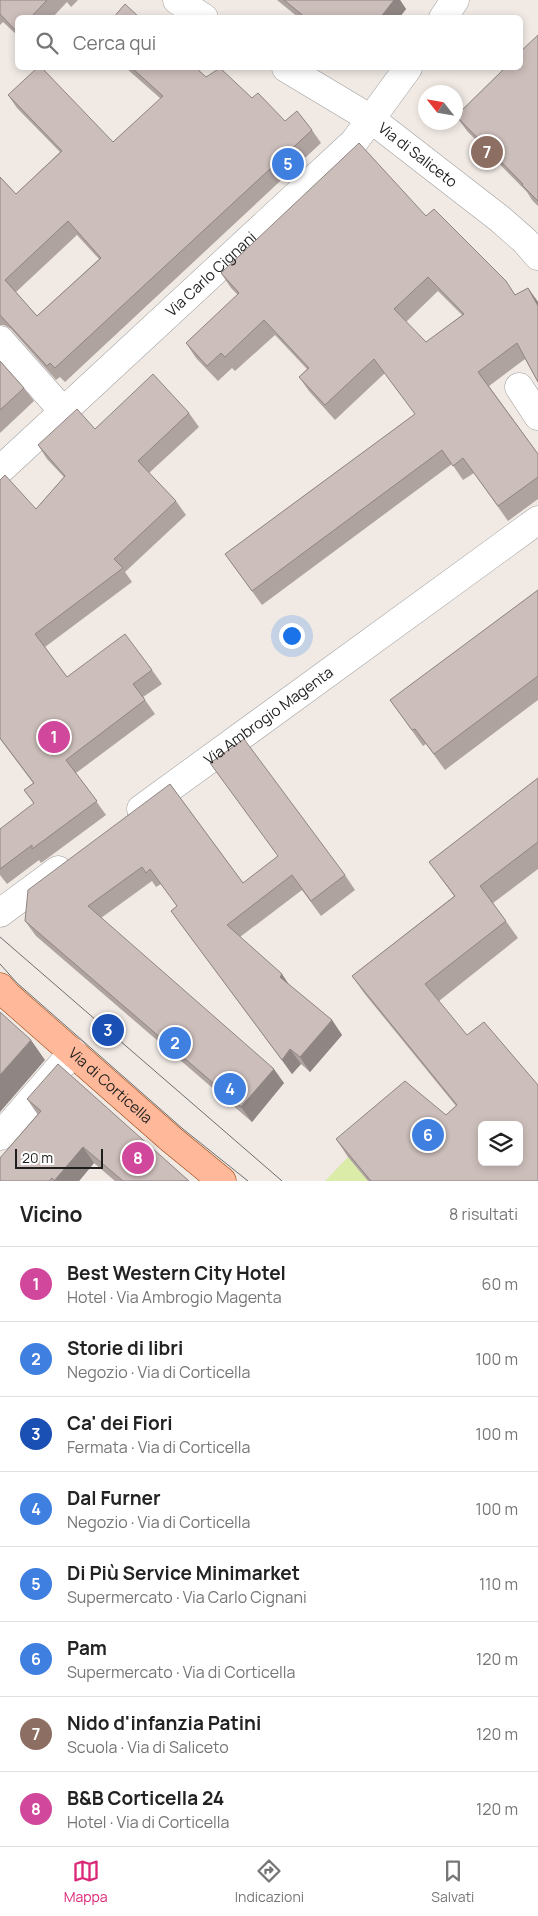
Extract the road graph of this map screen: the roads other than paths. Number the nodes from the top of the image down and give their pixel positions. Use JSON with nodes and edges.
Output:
{"nodes":[{"id":1,"x":177,"y":0,"type":"edge"},
{"id":2,"x":456,"y":0,"type":"edge"},
{"id":3,"x":200,"y":15,"type":"edge"},
{"id":4,"x":445,"y":15,"type":"edge"},
{"id":5,"x":289,"y":70,"type":"edge"},
{"id":6,"x":407,"y":70,"type":"edge"},
{"id":7,"x":371,"y":119,"type":"junction"},
{"id":8,"x":538,"y":256,"type":"edge"},
{"id":9,"x":0,"y":340,"type":"edge"},
{"id":10,"x":519,"y":388,"type":"dead end"},
{"id":11,"x":64,"y":412,"type":"junction"},
{"id":12,"x":538,"y":416,"type":"edge"},
{"id":13,"x":0,"y":470,"type":"edge"},
{"id":14,"x":538,"y":520,"type":"edge"},
{"id":15,"x":124,"y":821,"type":"edge"},
{"id":16,"x":78,"y":856,"type":"edge"},
{"id":17,"x":0,"y":913,"type":"edge"},
{"id":18,"x":0,"y":987,"type":"edge"},
{"id":19,"x":73,"y":1052,"type":"junction"},
{"id":20,"x":0,"y":1136,"type":"edge"},
{"id":21,"x":222,"y":1181,"type":"edge"}],
"edges":[{"from":1,"to":3,"type":"street"},
{"from":2,"to":4,"type":"street"},
{"from":5,"to":7,"type":"street","name":"Via di Saliceto"},
{"from":6,"to":7,"type":"street","name":"Via Carlo Cignani"},
{"from":7,"to":8,"type":"street","name":"Via di Saliceto"},
{"from":7,"to":11,"type":"street","name":"Via Carlo Cignani"},
{"from":9,"to":11,"type":"street"},
{"from":10,"to":12,"type":"street"},
{"from":11,"to":13,"type":"street","name":"Via Carlo Cignani"},
{"from":14,"to":15,"type":"street","name":"Via Ambrogio Magenta"},
{"from":16,"to":17,"type":"street"},
{"from":18,"to":19,"type":"main road","name":"Via di Corticella"},
{"from":19,"to":20,"type":"street"},
{"from":19,"to":21,"type":"main road","name":"Via di Corticella"}]}
